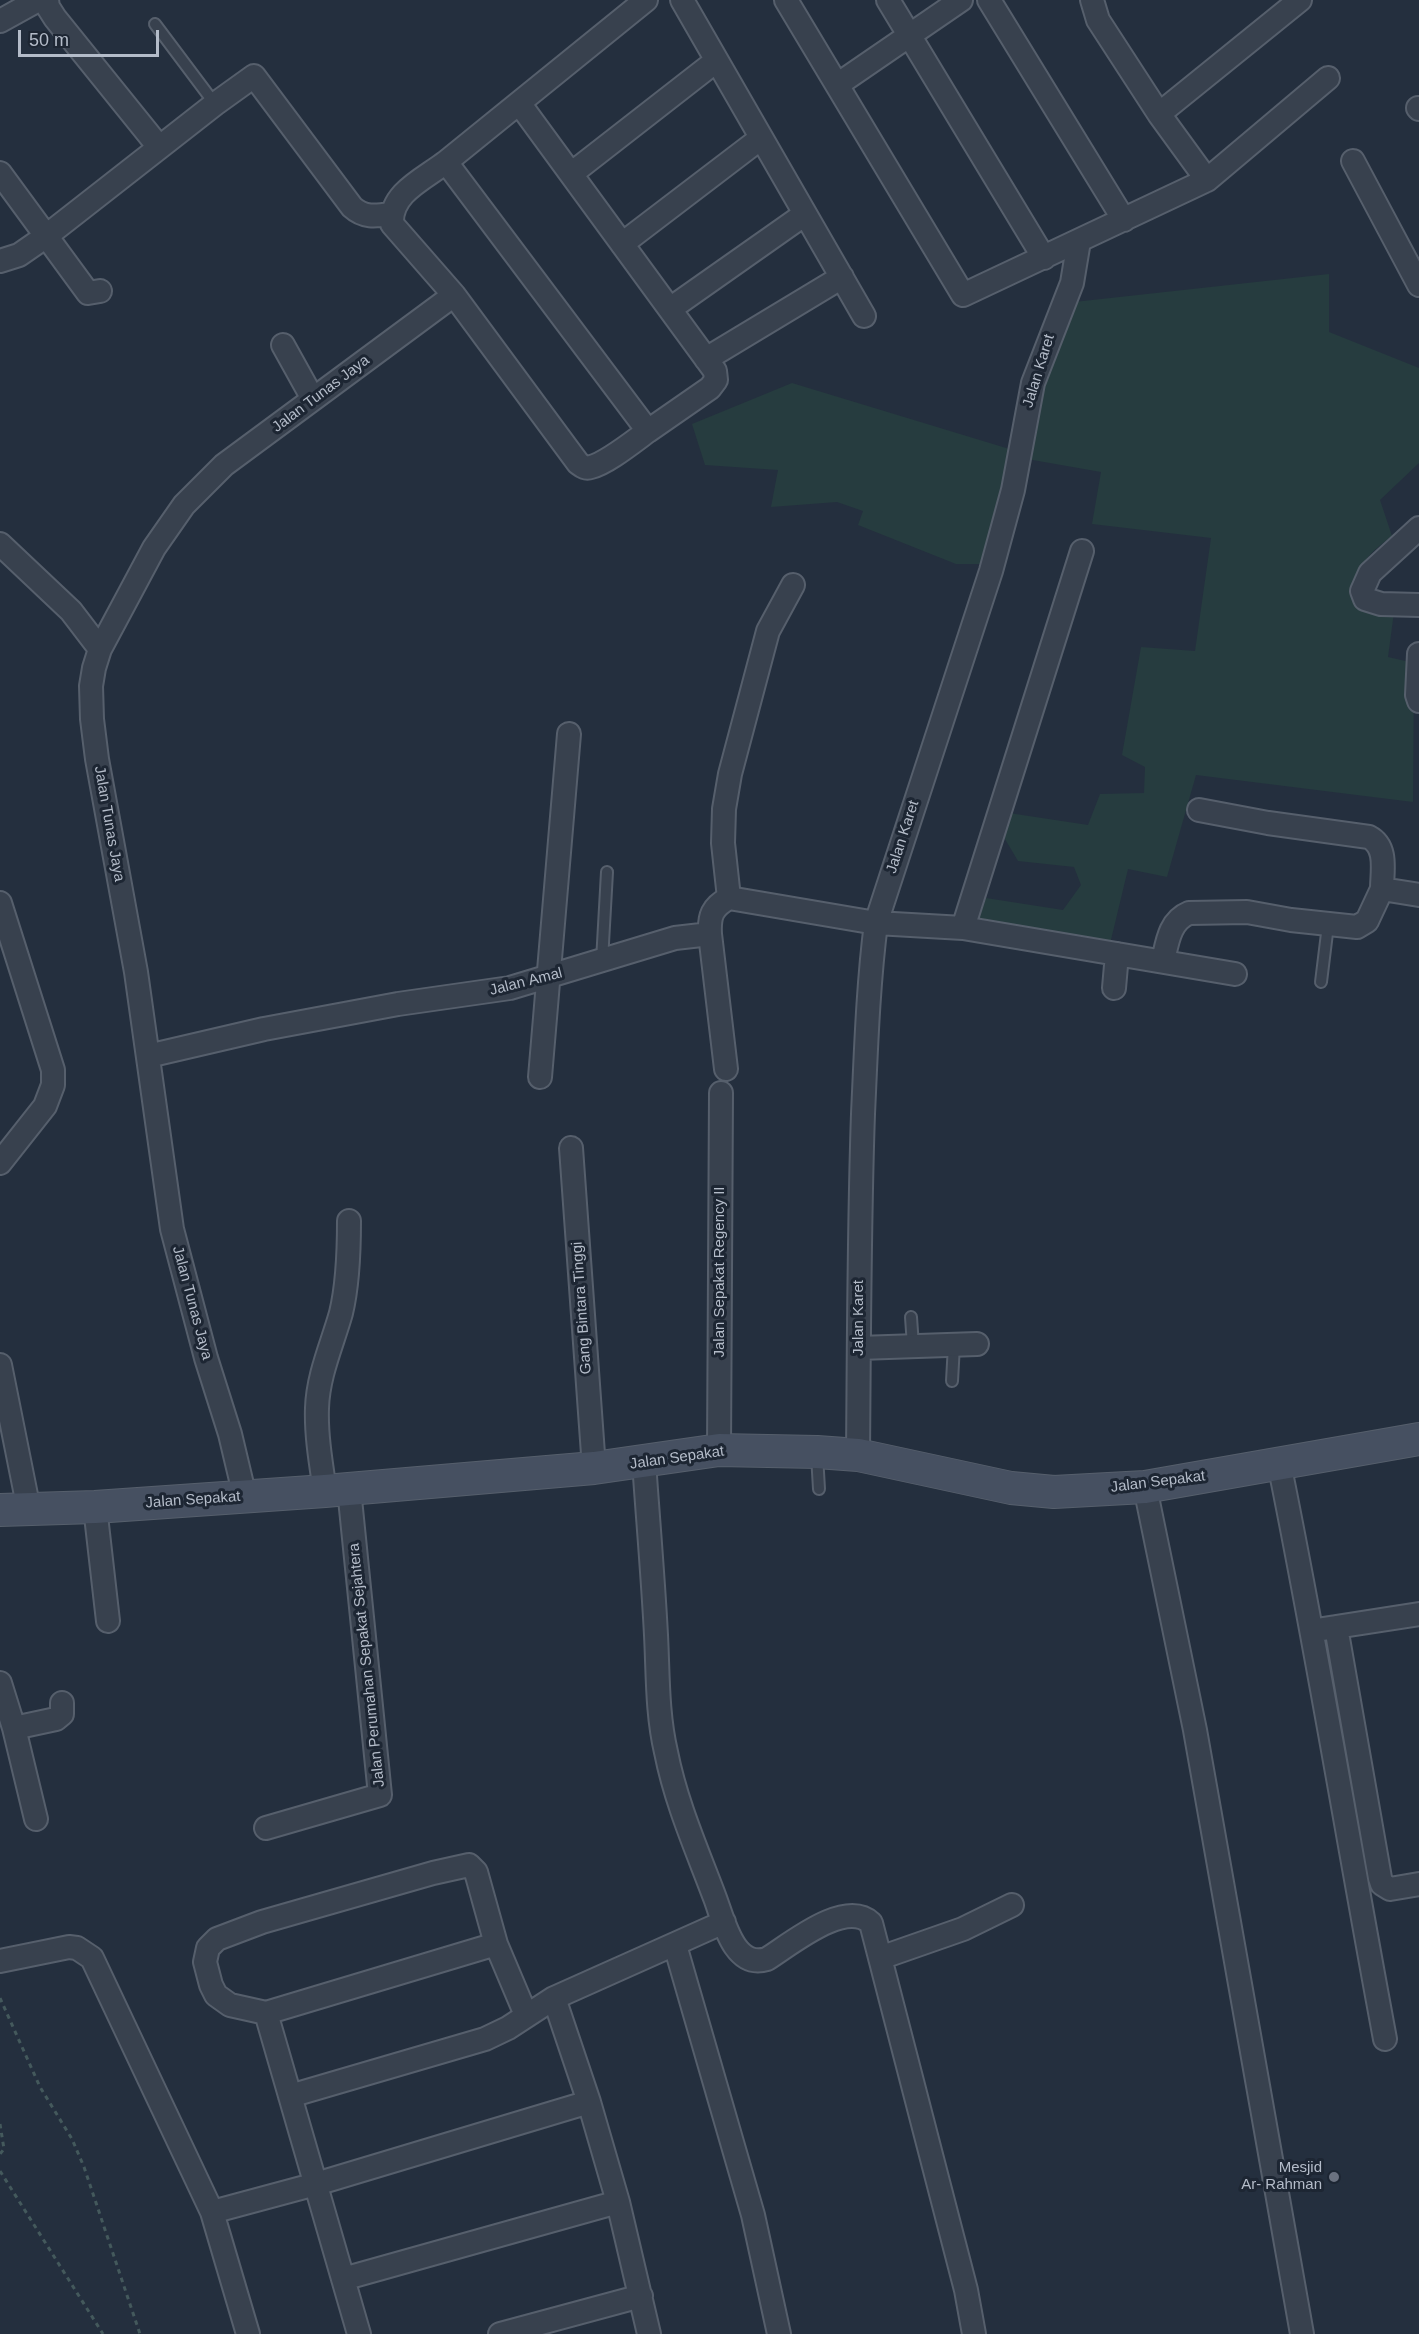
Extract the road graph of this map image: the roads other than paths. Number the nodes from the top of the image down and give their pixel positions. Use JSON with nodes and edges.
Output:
{"nodes":[{"id":1,"x":38,"y":0,"type":"edge"},
{"id":2,"x":47,"y":0,"type":"edge"},
{"id":3,"x":646,"y":0,"type":"edge"},
{"id":4,"x":682,"y":0,"type":"edge"},
{"id":5,"x":786,"y":0,"type":"edge"},
{"id":6,"x":888,"y":0,"type":"edge"},
{"id":7,"x":961,"y":0,"type":"edge"},
{"id":8,"x":988,"y":0,"type":"edge"},
{"id":9,"x":1092,"y":0,"type":"edge"},
{"id":10,"x":1300,"y":0,"type":"edge"},
{"id":11,"x":0,"y":21,"type":"edge"},
{"id":12,"x":155,"y":24,"type":"dead end"},
{"id":13,"x":909,"y":36,"type":"junction"},
{"id":14,"x":716,"y":61,"type":"junction"},
{"id":15,"x":1328,"y":78,"type":"dead end"},
{"id":16,"x":837,"y":86,"type":"junction"},
{"id":17,"x":519,"y":103,"type":"junction"},
{"id":18,"x":215,"y":104,"type":"junction"},
{"id":19,"x":1158,"y":114,"type":"junction"},
{"id":20,"x":761,"y":138,"type":"junction"},
{"id":21,"x":159,"y":147,"type":"junction"},
{"id":22,"x":1353,"y":161,"type":"dead end"},
{"id":23,"x":447,"y":162,"type":"junction"},
{"id":24,"x":0,"y":173,"type":"edge"},
{"id":25,"x":571,"y":174,"type":"junction"},
{"id":26,"x":1207,"y":180,"type":"junction"},
{"id":27,"x":391,"y":214,"type":"junction"},
{"id":28,"x":805,"y":214,"type":"junction"},
{"id":29,"x":1124,"y":220,"type":"junction"},
{"id":30,"x":45,"y":237,"type":"junction"},
{"id":31,"x":1079,"y":241,"type":"junction"},
{"id":32,"x":622,"y":244,"type":"junction"},
{"id":33,"x":1044,"y":258,"type":"junction"},
{"id":34,"x":0,"y":261,"type":"edge"},
{"id":35,"x":842,"y":277,"type":"junction"},
{"id":36,"x":1419,"y":285,"type":"edge"},
{"id":37,"x":100,"y":291,"type":"dead end"},
{"id":38,"x":454,"y":295,"type":"junction"},
{"id":39,"x":670,"y":309,"type":"junction"},
{"id":40,"x":864,"y":316,"type":"dead end"},
{"id":41,"x":283,"y":345,"type":"dead end"},
{"id":42,"x":706,"y":359,"type":"junction"},
{"id":43,"x":313,"y":399,"type":"junction"},
{"id":44,"x":648,"y":431,"type":"junction"},
{"id":45,"x":1419,"y":528,"type":"edge"},
{"id":46,"x":0,"y":544,"type":"edge"},
{"id":47,"x":1082,"y":551,"type":"dead end"},
{"id":48,"x":793,"y":585,"type":"dead end"},
{"id":49,"x":1419,"y":605,"type":"edge"},
{"id":50,"x":100,"y":649,"type":"junction"},
{"id":51,"x":1419,"y":654,"type":"edge"},
{"id":52,"x":1419,"y":701,"type":"edge"},
{"id":53,"x":569,"y":734,"type":"dead end"},
{"id":54,"x":1199,"y":810,"type":"dead end"},
{"id":55,"x":607,"y":872,"type":"dead end"},
{"id":56,"x":1382,"y":889,"type":"junction"},
{"id":57,"x":1419,"y":896,"type":"edge"},
{"id":58,"x":729,"y":897,"type":"junction"},
{"id":59,"x":0,"y":903,"type":"edge"},
{"id":60,"x":876,"y":923,"type":"junction"},
{"id":61,"x":1328,"y":925,"type":"junction"},
{"id":62,"x":963,"y":928,"type":"junction"},
{"id":63,"x":710,"y":934,"type":"junction"},
{"id":64,"x":1117,"y":954,"type":"junction"},
{"id":65,"x":602,"y":961,"type":"junction"},
{"id":66,"x":1163,"y":962,"type":"junction"},
{"id":67,"x":1235,"y":974,"type":"dead end"},
{"id":68,"x":548,"y":977,"type":"junction"},
{"id":69,"x":1321,"y":982,"type":"dead end"},
{"id":70,"x":1114,"y":988,"type":"dead end"},
{"id":71,"x":148,"y":1056,"type":"junction"},
{"id":72,"x":726,"y":1069,"type":"dead end"},
{"id":73,"x":540,"y":1077,"type":"dead end"},
{"id":74,"x":721,"y":1093,"type":"dead end"},
{"id":75,"x":571,"y":1148,"type":"dead end"},
{"id":76,"x":0,"y":1163,"type":"edge"},
{"id":77,"x":349,"y":1221,"type":"dead end"},
{"id":78,"x":911,"y":1317,"type":"dead end"},
{"id":79,"x":977,"y":1344,"type":"dead end"},
{"id":80,"x":954,"y":1345,"type":"junction"},
{"id":81,"x":913,"y":1346,"type":"junction"},
{"id":82,"x":859,"y":1348,"type":"junction"},
{"id":83,"x":0,"y":1365,"type":"edge"},
{"id":84,"x":952,"y":1381,"type":"dead end"},
{"id":85,"x":1419,"y":1439,"type":"edge"},
{"id":86,"x":719,"y":1450,"type":"junction"},
{"id":87,"x":817,"y":1452,"type":"junction"},
{"id":88,"x":858,"y":1455,"type":"junction"},
{"id":89,"x":644,"y":1462,"type":"junction"},
{"id":90,"x":1279,"y":1463,"type":"junction"},
{"id":91,"x":594,"y":1468,"type":"junction"},
{"id":92,"x":1145,"y":1487,"type":"junction"},
{"id":93,"x":819,"y":1489,"type":"dead end"},
{"id":94,"x":337,"y":1490,"type":"junction"},
{"id":95,"x":245,"y":1497,"type":"junction"},
{"id":96,"x":95,"y":1507,"type":"junction"},
{"id":97,"x":15,"y":1510,"type":"edge"},
{"id":98,"x":1419,"y":1614,"type":"edge"},
{"id":99,"x":108,"y":1621,"type":"dead end"},
{"id":100,"x":1336,"y":1627,"type":"junction"},
{"id":101,"x":1312,"y":1631,"type":"junction"},
{"id":102,"x":0,"y":1683,"type":"edge"},
{"id":103,"x":62,"y":1703,"type":"dead end"},
{"id":104,"x":14,"y":1728,"type":"junction"},
{"id":105,"x":36,"y":1819,"type":"dead end"},
{"id":106,"x":266,"y":1828,"type":"dead end"},
{"id":107,"x":1419,"y":1884,"type":"edge"},
{"id":108,"x":1012,"y":1905,"type":"dead end"},
{"id":109,"x":724,"y":1922,"type":"junction"},
{"id":110,"x":496,"y":1944,"type":"junction"},
{"id":111,"x":675,"y":1945,"type":"junction"},
{"id":112,"x":880,"y":1958,"type":"junction"},
{"id":113,"x":0,"y":1961,"type":"edge"},
{"id":114,"x":554,"y":1998,"type":"junction"},
{"id":115,"x":267,"y":2013,"type":"junction"},
{"id":116,"x":526,"y":2015,"type":"junction"},
{"id":117,"x":1385,"y":2039,"type":"dead end"},
{"id":118,"x":290,"y":2096,"type":"junction"},
{"id":119,"x":589,"y":2102,"type":"junction"},
{"id":120,"x":316,"y":2184,"type":"junction"},
{"id":121,"x":618,"y":2202,"type":"junction"},
{"id":122,"x":212,"y":2212,"type":"junction"},
{"id":123,"x":343,"y":2279,"type":"junction"},
{"id":124,"x":641,"y":2296,"type":"junction"},
{"id":125,"x":248,"y":2334,"type":"edge"},
{"id":126,"x":359,"y":2334,"type":"edge"},
{"id":127,"x":500,"y":2334,"type":"edge"},
{"id":128,"x":650,"y":2334,"type":"edge"},
{"id":129,"x":779,"y":2334,"type":"edge"},
{"id":130,"x":974,"y":2334,"type":"edge"},
{"id":131,"x":1302,"y":2334,"type":"edge"}],
"edges":[{"from":1,"to":11,"type":"street"},
{"from":2,"to":21,"type":"street"},
{"from":3,"to":17,"type":"street"},
{"from":4,"to":14,"type":"street"},
{"from":5,"to":16,"type":"street"},
{"from":6,"to":13,"type":"street"},
{"from":7,"to":13,"type":"street"},
{"from":8,"to":29,"type":"street"},
{"from":9,"to":19,"type":"street"},
{"from":10,"to":19,"type":"street"},
{"from":12,"to":18,"type":"lane"},
{"from":13,"to":16,"type":"street"},
{"from":13,"to":33,"type":"street"},
{"from":14,"to":20,"type":"street"},
{"from":14,"to":25,"type":"street"},
{"from":15,"to":26,"type":"street"},
{"from":16,"to":33,"type":"street"},
{"from":17,"to":23,"type":"street"},
{"from":17,"to":25,"type":"street"},
{"from":18,"to":21,"type":"street"},
{"from":18,"to":27,"type":"street"},
{"from":19,"to":26,"type":"street"},
{"from":20,"to":28,"type":"street"},
{"from":20,"to":32,"type":"street"},
{"from":21,"to":30,"type":"street"},
{"from":22,"to":36,"type":"street"},
{"from":23,"to":27,"type":"street"},
{"from":23,"to":44,"type":"street"},
{"from":24,"to":30,"type":"street"},
{"from":25,"to":32,"type":"street"},
{"from":26,"to":29,"type":"street"},
{"from":27,"to":38,"type":"street"},
{"from":28,"to":35,"type":"street"},
{"from":28,"to":39,"type":"street"},
{"from":29,"to":31,"type":"street"},
{"from":30,"to":34,"type":"street"},
{"from":30,"to":37,"type":"street"},
{"from":31,"to":33,"type":"street"},
{"from":31,"to":60,"type":"street","name":"Jalan Karet"},
{"from":32,"to":39,"type":"street"},
{"from":35,"to":40,"type":"street"},
{"from":35,"to":42,"type":"street"},
{"from":38,"to":43,"type":"street","name":"Jalan Tunas Jaya"},
{"from":38,"to":44,"type":"street"},
{"from":39,"to":42,"type":"street"},
{"from":41,"to":43,"type":"street"},
{"from":42,"to":44,"type":"street"},
{"from":43,"to":50,"type":"street","name":"Jalan Tunas Jaya"},
{"from":45,"to":49,"type":"street"},
{"from":46,"to":50,"type":"street"},
{"from":47,"to":62,"type":"street"},
{"from":48,"to":58,"type":"street"},
{"from":50,"to":71,"type":"street","name":"Jalan Tunas Jaya"},
{"from":51,"to":52,"type":"street"},
{"from":53,"to":68,"type":"street"},
{"from":54,"to":56,"type":"street"},
{"from":55,"to":65,"type":"lane"},
{"from":56,"to":57,"type":"street"},
{"from":56,"to":61,"type":"street"},
{"from":58,"to":60,"type":"street"},
{"from":58,"to":63,"type":"street"},
{"from":59,"to":76,"type":"street"},
{"from":60,"to":62,"type":"street"},
{"from":60,"to":82,"type":"street","name":"Jalan Karet"},
{"from":61,"to":66,"type":"street"},
{"from":61,"to":69,"type":"lane"},
{"from":62,"to":64,"type":"street"},
{"from":63,"to":65,"type":"street","name":"Jalan Amal"},
{"from":63,"to":72,"type":"street"},
{"from":64,"to":66,"type":"street"},
{"from":64,"to":70,"type":"street"},
{"from":65,"to":68,"type":"street","name":"Jalan Amal"},
{"from":66,"to":67,"type":"street"},
{"from":68,"to":71,"type":"street","name":"Jalan Amal"},
{"from":68,"to":73,"type":"street"},
{"from":71,"to":95,"type":"street","name":"Jalan Tunas Jaya"},
{"from":74,"to":86,"type":"street","name":"Jalan Sepakat Regency II"},
{"from":75,"to":91,"type":"street","name":"Gang Bintara Tinggi"},
{"from":77,"to":94,"type":"street"},
{"from":78,"to":81,"type":"lane"},
{"from":79,"to":80,"type":"street"},
{"from":80,"to":81,"type":"street"},
{"from":80,"to":84,"type":"lane"},
{"from":81,"to":82,"type":"street"},
{"from":82,"to":88,"type":"street","name":"Jalan Karet"},
{"from":83,"to":97,"type":"street"},
{"from":85,"to":90,"type":"main road","name":"Jalan Sepakat"},
{"from":86,"to":87,"type":"main road","name":"Jalan Sepakat"},
{"from":86,"to":89,"type":"main road","name":"Jalan Sepakat"},
{"from":87,"to":88,"type":"main road","name":"Jalan Sepakat"},
{"from":87,"to":93,"type":"lane"},
{"from":88,"to":92,"type":"main road","name":"Jalan Sepakat"},
{"from":89,"to":91,"type":"main road","name":"Jalan Sepakat"},
{"from":89,"to":109,"type":"street"},
{"from":90,"to":92,"type":"main road","name":"Jalan Sepakat"},
{"from":90,"to":101,"type":"street"},
{"from":91,"to":94,"type":"main road","name":"Jalan Sepakat"},
{"from":92,"to":131,"type":"street"},
{"from":94,"to":95,"type":"main road","name":"Jalan Sepakat"},
{"from":94,"to":106,"type":"street","name":"Jalan Perumahan Sepakat Sejahtera"},
{"from":95,"to":96,"type":"main road","name":"Jalan Sepakat"},
{"from":96,"to":97,"type":"main road","name":"Jalan Sepakat"},
{"from":96,"to":99,"type":"street"},
{"from":98,"to":100,"type":"street"},
{"from":100,"to":101,"type":"street"},
{"from":100,"to":107,"type":"street"},
{"from":101,"to":117,"type":"street"},
{"from":102,"to":104,"type":"street"},
{"from":103,"to":104,"type":"street"},
{"from":104,"to":105,"type":"street"},
{"from":108,"to":112,"type":"street"},
{"from":109,"to":111,"type":"street"},
{"from":109,"to":112,"type":"street"},
{"from":110,"to":115,"type":"street"},
{"from":110,"to":115,"type":"street"},
{"from":110,"to":116,"type":"street"},
{"from":111,"to":114,"type":"street"},
{"from":111,"to":129,"type":"street"},
{"from":112,"to":130,"type":"street"},
{"from":113,"to":122,"type":"street"},
{"from":114,"to":116,"type":"street"},
{"from":114,"to":119,"type":"street"},
{"from":115,"to":118,"type":"street"},
{"from":116,"to":118,"type":"street"},
{"from":118,"to":120,"type":"street"},
{"from":119,"to":120,"type":"street"},
{"from":119,"to":121,"type":"street"},
{"from":120,"to":122,"type":"street"},
{"from":120,"to":123,"type":"street"},
{"from":121,"to":123,"type":"street"},
{"from":121,"to":124,"type":"street"},
{"from":122,"to":125,"type":"street"},
{"from":123,"to":126,"type":"street"},
{"from":124,"to":127,"type":"street"},
{"from":124,"to":128,"type":"street"}]}
